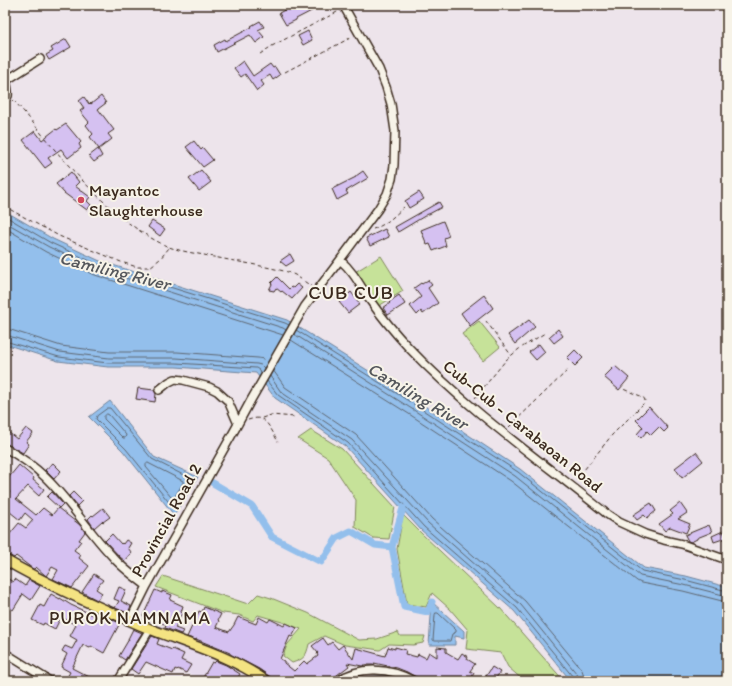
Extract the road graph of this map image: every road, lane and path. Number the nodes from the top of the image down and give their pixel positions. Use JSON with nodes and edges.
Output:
{"nodes":[{"id":1,"x":344,"y":6,"type":"edge"},
{"id":2,"x":360,"y":33,"type":"junction"},
{"id":3,"x":260,"y":54,"type":"dead end"},
{"id":4,"x":40,"y":59,"type":"dead end"},
{"id":5,"x":286,"y":72,"type":"dead end"},
{"id":6,"x":8,"y":96,"type":"joint"},
{"id":7,"x":5,"y":205,"type":"edge"},
{"id":8,"x":404,"y":207,"type":"dead end"},
{"id":9,"x":361,"y":232,"type":"junction"},
{"id":10,"x":170,"y":247,"type":"junction"},
{"id":11,"x":340,"y":260,"type":"junction"},
{"id":12,"x":316,"y":290,"type":"junction"},
{"id":13,"x":486,"y":321,"type":"dead end"},
{"id":14,"x":545,"y":333,"type":"dead end"},
{"id":15,"x":512,"y":355,"type":"junction"},
{"id":16,"x":569,"y":369,"type":"dead end"},
{"id":17,"x":623,"y":389,"type":"dead end"},
{"id":18,"x":159,"y":390,"type":"dead end"},
{"id":19,"x":469,"y":405,"type":"junction"},
{"id":20,"x":295,"y":417,"type":"dead end"},
{"id":21,"x":261,"y":419,"type":"junction"},
{"id":22,"x":239,"y":422,"type":"junction"},
{"id":23,"x":503,"y":433,"type":"junction"},
{"id":24,"x":278,"y":442,"type":"dead end"},
{"id":25,"x":5,"y":448,"type":"edge"},
{"id":26,"x":571,"y":486,"type":"junction"},
{"id":27,"x":5,"y":560,"type":"edge"},
{"id":28,"x":727,"y":560,"type":"edge"},
{"id":29,"x":147,"y":586,"type":"junction"},
{"id":30,"x":130,"y":620,"type":"junction"},
{"id":31,"x":150,"y":629,"type":"junction"},
{"id":32,"x":5,"y":653,"type":"edge"},
{"id":33,"x":50,"y":681,"type":"edge"},
{"id":34,"x":118,"y":681,"type":"edge"},
{"id":35,"x":266,"y":681,"type":"edge"},
{"id":36,"x":338,"y":681,"type":"edge"},
{"id":37,"x":414,"y":681,"type":"edge"}],
"edges":[{"from":1,"to":2,"type":"street","name":"Provincial Road 2"},
{"from":1,"to":3,"type":"path"},
{"from":2,"to":5,"type":"path"},
{"from":2,"to":9,"type":"street","name":"Provincial Road 2"},
{"from":4,"to":6,"type":"street"},
{"from":6,"to":10,"type":"path"},
{"from":7,"to":10,"type":"path"},
{"from":8,"to":9,"type":"path"},
{"from":9,"to":11,"type":"street","name":"Provincial Road 2"},
{"from":10,"to":12,"type":"path"},
{"from":11,"to":12,"type":"street","name":"Provincial Road 2"},
{"from":11,"to":19,"type":"street","name":"Cub-Cub - Carabaoan Road"},
{"from":12,"to":22,"type":"street","name":"Provincial Road 2"},
{"from":13,"to":15,"type":"path"},
{"from":14,"to":15,"type":"path"},
{"from":15,"to":19,"type":"path"},
{"from":16,"to":23,"type":"path"},
{"from":17,"to":26,"type":"path"},
{"from":18,"to":22,"type":"street"},
{"from":19,"to":23,"type":"street","name":"Cub-Cub - Carabaoan Road"},
{"from":20,"to":21,"type":"path"},
{"from":21,"to":22,"type":"path"},
{"from":21,"to":24,"type":"path"},
{"from":22,"to":29,"type":"street","name":"Provincial Road 2"},
{"from":23,"to":26,"type":"street","name":"Cub-Cub - Carabaoan Road"},
{"from":25,"to":29,"type":"street"},
{"from":26,"to":28,"type":"street","name":"Cub-Cub - Carabaoan Road"},
{"from":27,"to":30,"type":"main road"},
{"from":29,"to":30,"type":"street","name":"Provincial Road 2"},
{"from":30,"to":31,"type":"main road"},
{"from":31,"to":34,"type":"street"},
{"from":31,"to":35,"type":"main road"},
{"from":32,"to":33,"type":"street"},
{"from":36,"to":37,"type":"street"}]}
